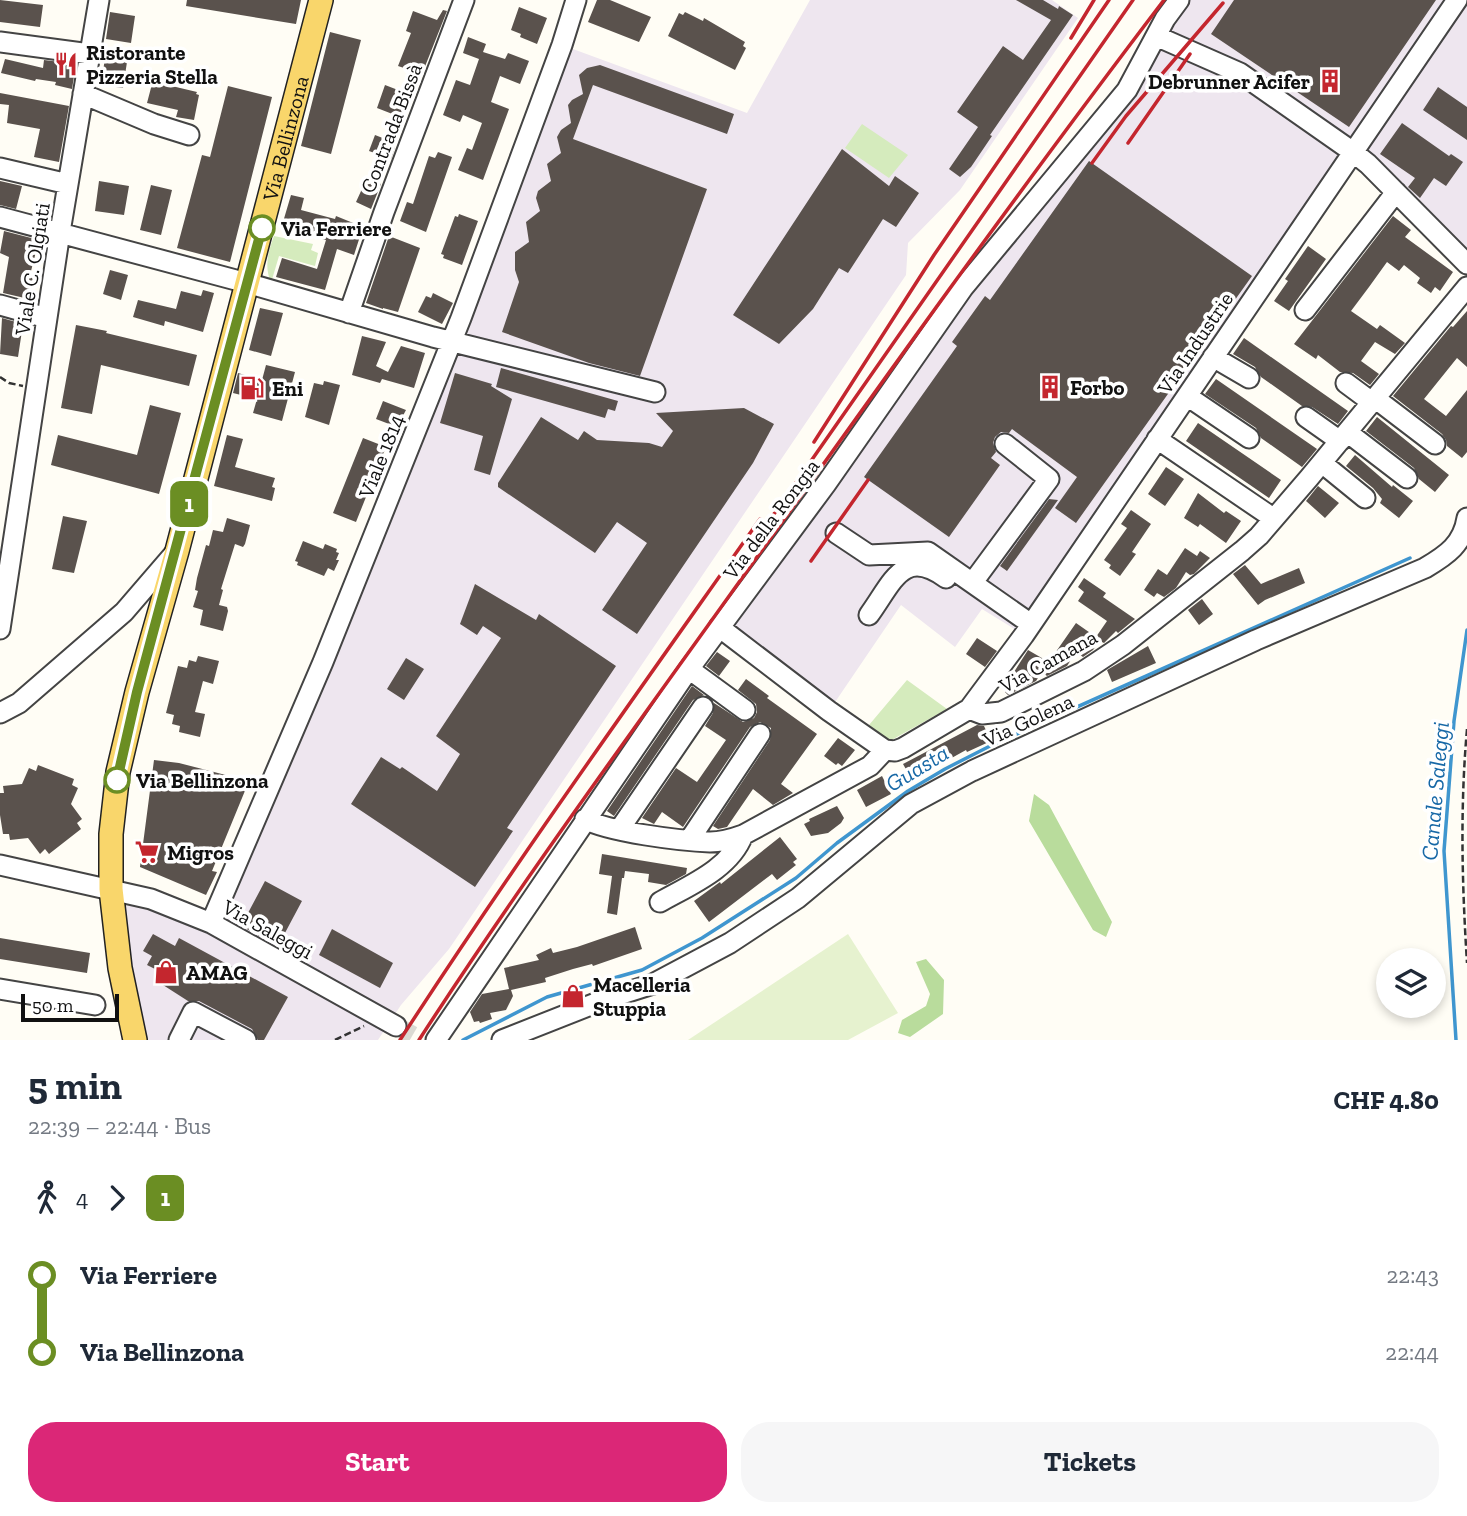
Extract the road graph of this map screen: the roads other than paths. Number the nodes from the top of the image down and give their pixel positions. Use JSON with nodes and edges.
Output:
{"nodes":[{"id":1,"x":99,"y":0,"type":"edge"},
{"id":2,"x":321,"y":0,"type":"edge"},
{"id":3,"x":464,"y":0,"type":"edge"},
{"id":4,"x":576,"y":0,"type":"edge"},
{"id":5,"x":1179,"y":0,"type":"edge"},
{"id":6,"x":1457,"y":0,"type":"edge"},
{"id":7,"x":1156,"y":36,"type":"junction"},
{"id":8,"x":0,"y":42,"type":"edge"},
{"id":9,"x":90,"y":54,"type":"junction"},
{"id":10,"x":83,"y":94,"type":"junction"},
{"id":11,"x":189,"y":135,"type":"dead end"},
{"id":12,"x":1353,"y":152,"type":"junction"},
{"id":13,"x":0,"y":168,"type":"edge"},
{"id":14,"x":68,"y":184,"type":"junction"},
{"id":15,"x":1396,"y":192,"type":"junction"},
{"id":16,"x":0,"y":217,"type":"edge"},
{"id":17,"x":60,"y":232,"type":"junction"},
{"id":18,"x":1467,"y":264,"type":"edge"},
{"id":19,"x":247,"y":283,"type":"junction"},
{"id":20,"x":1467,"y":287,"type":"edge"},
{"id":21,"x":0,"y":305,"type":"edge"},
{"id":22,"x":1305,"y":310,"type":"dead end"},
{"id":23,"x":349,"y":313,"type":"junction"},
{"id":24,"x":47,"y":318,"type":"junction"},
{"id":25,"x":450,"y":342,"type":"junction"},
{"id":26,"x":1213,"y":357,"type":"junction"},
{"id":27,"x":1250,"y":379,"type":"dead end"},
{"id":28,"x":1346,"y":383,"type":"dead end"},
{"id":29,"x":655,"y":392,"type":"dead end"},
{"id":30,"x":1187,"y":396,"type":"junction"},
{"id":31,"x":1374,"y":401,"type":"junction"},
{"id":32,"x":1306,"y":417,"type":"dead end"},
{"id":33,"x":1344,"y":437,"type":"junction"},
{"id":34,"x":1249,"y":438,"type":"dead end"},
{"id":35,"x":1157,"y":439,"type":"junction"},
{"id":36,"x":1005,"y":444,"type":"dead end"},
{"id":37,"x":1435,"y":444,"type":"dead end"},
{"id":38,"x":1322,"y":463,"type":"junction"},
{"id":39,"x":1407,"y":478,"type":"dead end"},
{"id":40,"x":1365,"y":498,"type":"dead end"},
{"id":41,"x":1273,"y":518,"type":"junction"},
{"id":42,"x":1467,"y":518,"type":"edge"},
{"id":43,"x":836,"y":533,"type":"dead end"},
{"id":44,"x":177,"y":551,"type":"junction"},
{"id":45,"x":973,"y":582,"type":"junction"},
{"id":46,"x":869,"y":615,"type":"dead end"},
{"id":47,"x":719,"y":627,"type":"junction"},
{"id":48,"x":0,"y":629,"type":"edge"},
{"id":49,"x":1027,"y":629,"type":"junction"},
{"id":50,"x":689,"y":669,"type":"junction"},
{"id":51,"x":35,"y":690,"type":"junction"},
{"id":52,"x":0,"y":694,"type":"edge"},
{"id":53,"x":703,"y":707,"type":"dead end"},
{"id":54,"x":969,"y":709,"type":"junction"},
{"id":55,"x":745,"y":710,"type":"dead end"},
{"id":56,"x":0,"y":713,"type":"edge"},
{"id":57,"x":760,"y":734,"type":"dead end"},
{"id":58,"x":884,"y":750,"type":"junction"},
{"id":59,"x":585,"y":819,"type":"junction"},
{"id":60,"x":619,"y":830,"type":"junction"},
{"id":61,"x":743,"y":835,"type":"junction"},
{"id":62,"x":690,"y":839,"type":"junction"},
{"id":63,"x":0,"y":865,"type":"edge"},
{"id":64,"x":111,"y":889,"type":"junction"},
{"id":65,"x":660,"y":902,"type":"dead end"},
{"id":66,"x":211,"y":923,"type":"junction"},
{"id":67,"x":0,"y":989,"type":"edge"},
{"id":68,"x":95,"y":1005,"type":"dead end"},
{"id":69,"x":387,"y":1022,"type":"tunnel mouth"},
{"id":70,"x":239,"y":1038,"type":"edge"},
{"id":71,"x":135,"y":1040,"type":"edge"},
{"id":72,"x":179,"y":1040,"type":"edge"},
{"id":73,"x":436,"y":1040,"type":"edge"},
{"id":74,"x":502,"y":1040,"type":"edge"}],
"edges":[{"from":1,"to":9,"type":"street","name":"Viale C. Olgiati"},
{"from":2,"to":19,"type":"main road","name":"Via Bellinzona"},
{"from":3,"to":23,"type":"street","name":"Contrada Bissà"},
{"from":4,"to":25,"type":"street","name":"Viale 1814"},
{"from":5,"to":7,"type":"street","name":"Via della Rongia"},
{"from":6,"to":12,"type":"street","name":"Via Industrie"},
{"from":7,"to":12,"type":"street"},
{"from":7,"to":47,"type":"street","name":"Via della Rongia"},
{"from":8,"to":9,"type":"street"},
{"from":9,"to":10,"type":"street","name":"Viale C. Olgiati"},
{"from":10,"to":11,"type":"street"},
{"from":10,"to":14,"type":"street","name":"Viale C. Olgiati"},
{"from":12,"to":15,"type":"street"},
{"from":12,"to":26,"type":"street","name":"Via Industrie"},
{"from":13,"to":14,"type":"street"},
{"from":14,"to":17,"type":"street","name":"Viale C. Olgiati"},
{"from":15,"to":18,"type":"street"},
{"from":15,"to":22,"type":"street"},
{"from":16,"to":17,"type":"street"},
{"from":17,"to":19,"type":"street"},
{"from":17,"to":24,"type":"street","name":"Viale C. Olgiati"},
{"from":19,"to":23,"type":"street"},
{"from":19,"to":44,"type":"main road","name":"Via Bellinzona"},
{"from":20,"to":31,"type":"street","name":"Via Camana"},
{"from":21,"to":24,"type":"street"},
{"from":23,"to":25,"type":"street"},
{"from":24,"to":48,"type":"street","name":"Viale C. Olgiati"},
{"from":25,"to":29,"type":"street"},
{"from":25,"to":66,"type":"street","name":"Viale 1814"},
{"from":26,"to":27,"type":"street"},
{"from":26,"to":30,"type":"street","name":"Via Industrie"},
{"from":28,"to":31,"type":"street"},
{"from":30,"to":34,"type":"street"},
{"from":30,"to":35,"type":"street","name":"Via Industrie"},
{"from":31,"to":33,"type":"street","name":"Via Camana"},
{"from":31,"to":37,"type":"street"},
{"from":32,"to":33,"type":"street"},
{"from":33,"to":38,"type":"street","name":"Via Camana"},
{"from":33,"to":39,"type":"street"},
{"from":35,"to":41,"type":"street"},
{"from":35,"to":49,"type":"street","name":"Via Industrie"},
{"from":36,"to":45,"type":"street"},
{"from":38,"to":40,"type":"street"},
{"from":38,"to":41,"type":"street","name":"Via Camana"},
{"from":41,"to":54,"type":"street","name":"Via Camana"},
{"from":42,"to":74,"type":"street","name":"Via Golena"},
{"from":43,"to":45,"type":"street"},
{"from":44,"to":51,"type":"street"},
{"from":44,"to":64,"type":"main road","name":"Via Bellinzona"},
{"from":45,"to":49,"type":"street"},
{"from":46,"to":49,"type":"street"},
{"from":47,"to":50,"type":"street","name":"Via della Rongia"},
{"from":47,"to":58,"type":"street"},
{"from":49,"to":54,"type":"street","name":"Via Industrie"},
{"from":50,"to":55,"type":"street"},
{"from":50,"to":59,"type":"street","name":"Via della Rongia"},
{"from":51,"to":52,"type":"street"},
{"from":51,"to":56,"type":"street"},
{"from":53,"to":60,"type":"street"},
{"from":54,"to":58,"type":"street"},
{"from":57,"to":62,"type":"street"},
{"from":58,"to":61,"type":"street"},
{"from":59,"to":60,"type":"street"},
{"from":59,"to":73,"type":"street","name":"Via della Rongia"},
{"from":60,"to":62,"type":"street"},
{"from":61,"to":62,"type":"street"},
{"from":61,"to":65,"type":"street"},
{"from":63,"to":64,"type":"street","name":"Via Saleggi"},
{"from":64,"to":66,"type":"street","name":"Via Saleggi"},
{"from":64,"to":71,"type":"main road","name":"Via Bellinzona"},
{"from":66,"to":69,"type":"street","name":"Via Saleggi"},
{"from":67,"to":68,"type":"street"},
{"from":70,"to":72,"type":"street"}]}
